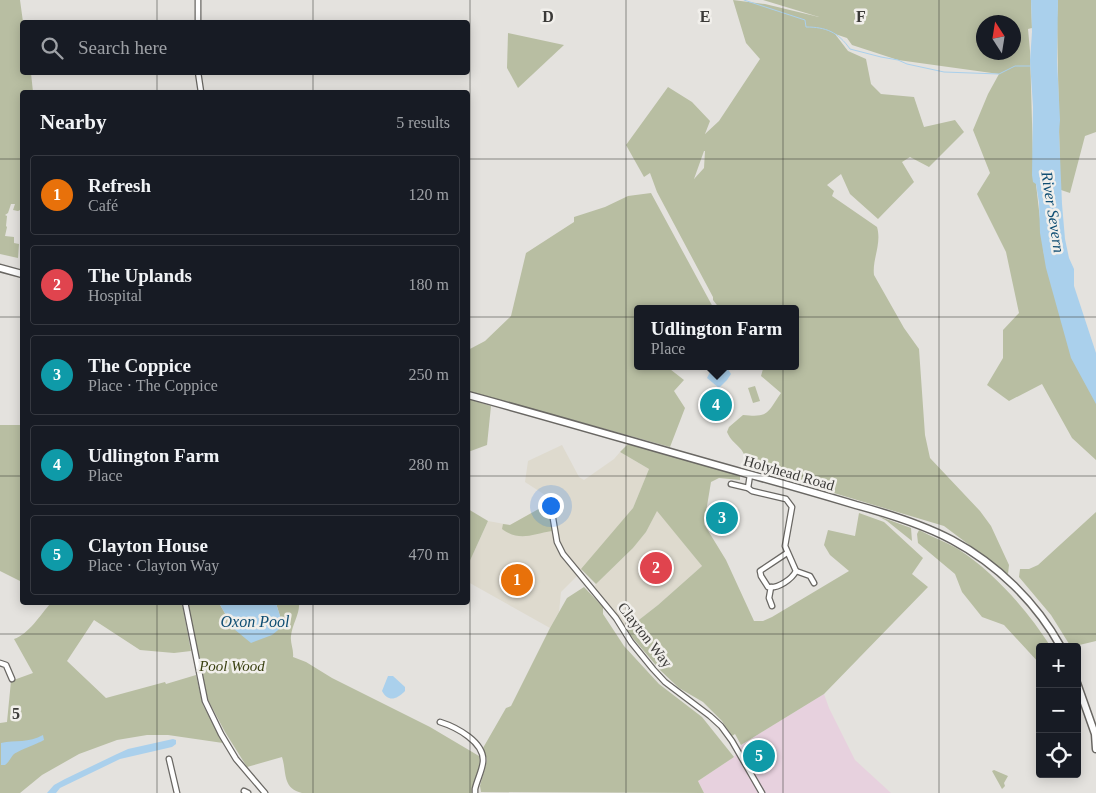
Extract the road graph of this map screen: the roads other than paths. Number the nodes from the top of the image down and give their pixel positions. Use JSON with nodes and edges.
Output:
{"nodes":[{"id":1,"x":198,"y":0,"type":"edge"},
{"id":2,"x":198,"y":20,"type":"edge"},
{"id":3,"x":198,"y":75,"type":"edge"},
{"id":4,"x":201,"y":90,"type":"edge"},
{"id":5,"x":0,"y":268,"type":"edge"},
{"id":6,"x":20,"y":273,"type":"edge"},
{"id":7,"x":470,"y":395,"type":"edge"},
{"id":8,"x":750,"y":474,"type":"junction"},
{"id":9,"x":731,"y":484,"type":"dead end"},
{"id":10,"x":748,"y":488,"type":"junction"},
{"id":11,"x":550,"y":502,"type":"dead end"},
{"id":12,"x":787,"y":553,"type":"junction"},
{"id":13,"x":796,"y":571,"type":"junction"},
{"id":14,"x":814,"y":583,"type":"dead end"},
{"id":15,"x":771,"y":587,"type":"junction"},
{"id":16,"x":186,"y":605,"type":"edge"},
{"id":17,"x":772,"y":606,"type":"dead end"},
{"id":18,"x":1059,"y":643,"type":"edge"},
{"id":19,"x":0,"y":663,"type":"edge"},
{"id":20,"x":12,"y":679,"type":"dead end"},
{"id":21,"x":1079,"y":688,"type":"edge"},
{"id":22,"x":440,"y":722,"type":"dead end"},
{"id":23,"x":1095,"y":735,"type":"edge"},
{"id":24,"x":1096,"y":749,"type":"edge"},
{"id":25,"x":170,"y":759,"type":"dead end"},
{"id":26,"x":177,"y":793,"type":"edge"},
{"id":27,"x":265,"y":793,"type":"edge"},
{"id":28,"x":475,"y":793,"type":"edge"},
{"id":29,"x":762,"y":793,"type":"edge"}],
"edges":[{"from":1,"to":2,"type":"street"},
{"from":3,"to":4,"type":"street"},
{"from":5,"to":6,"type":"main road"},
{"from":7,"to":8,"type":"main road","name":"Holyhead Road"},
{"from":8,"to":10,"type":"street"},
{"from":8,"to":18,"type":"main road","name":"Holyhead Road"},
{"from":9,"to":10,"type":"street"},
{"from":10,"to":12,"type":"street"},
{"from":11,"to":29,"type":"street","name":"Clayton Way"},
{"from":12,"to":13,"type":"street"},
{"from":12,"to":15,"type":"street"},
{"from":13,"to":14,"type":"street"},
{"from":13,"to":15,"type":"street"},
{"from":15,"to":17,"type":"street"},
{"from":16,"to":27,"type":"street"},
{"from":19,"to":20,"type":"street"},
{"from":21,"to":23,"type":"main road"},
{"from":22,"to":28,"type":"street"},
{"from":23,"to":24,"type":"main road"},
{"from":25,"to":26,"type":"street"}]}
